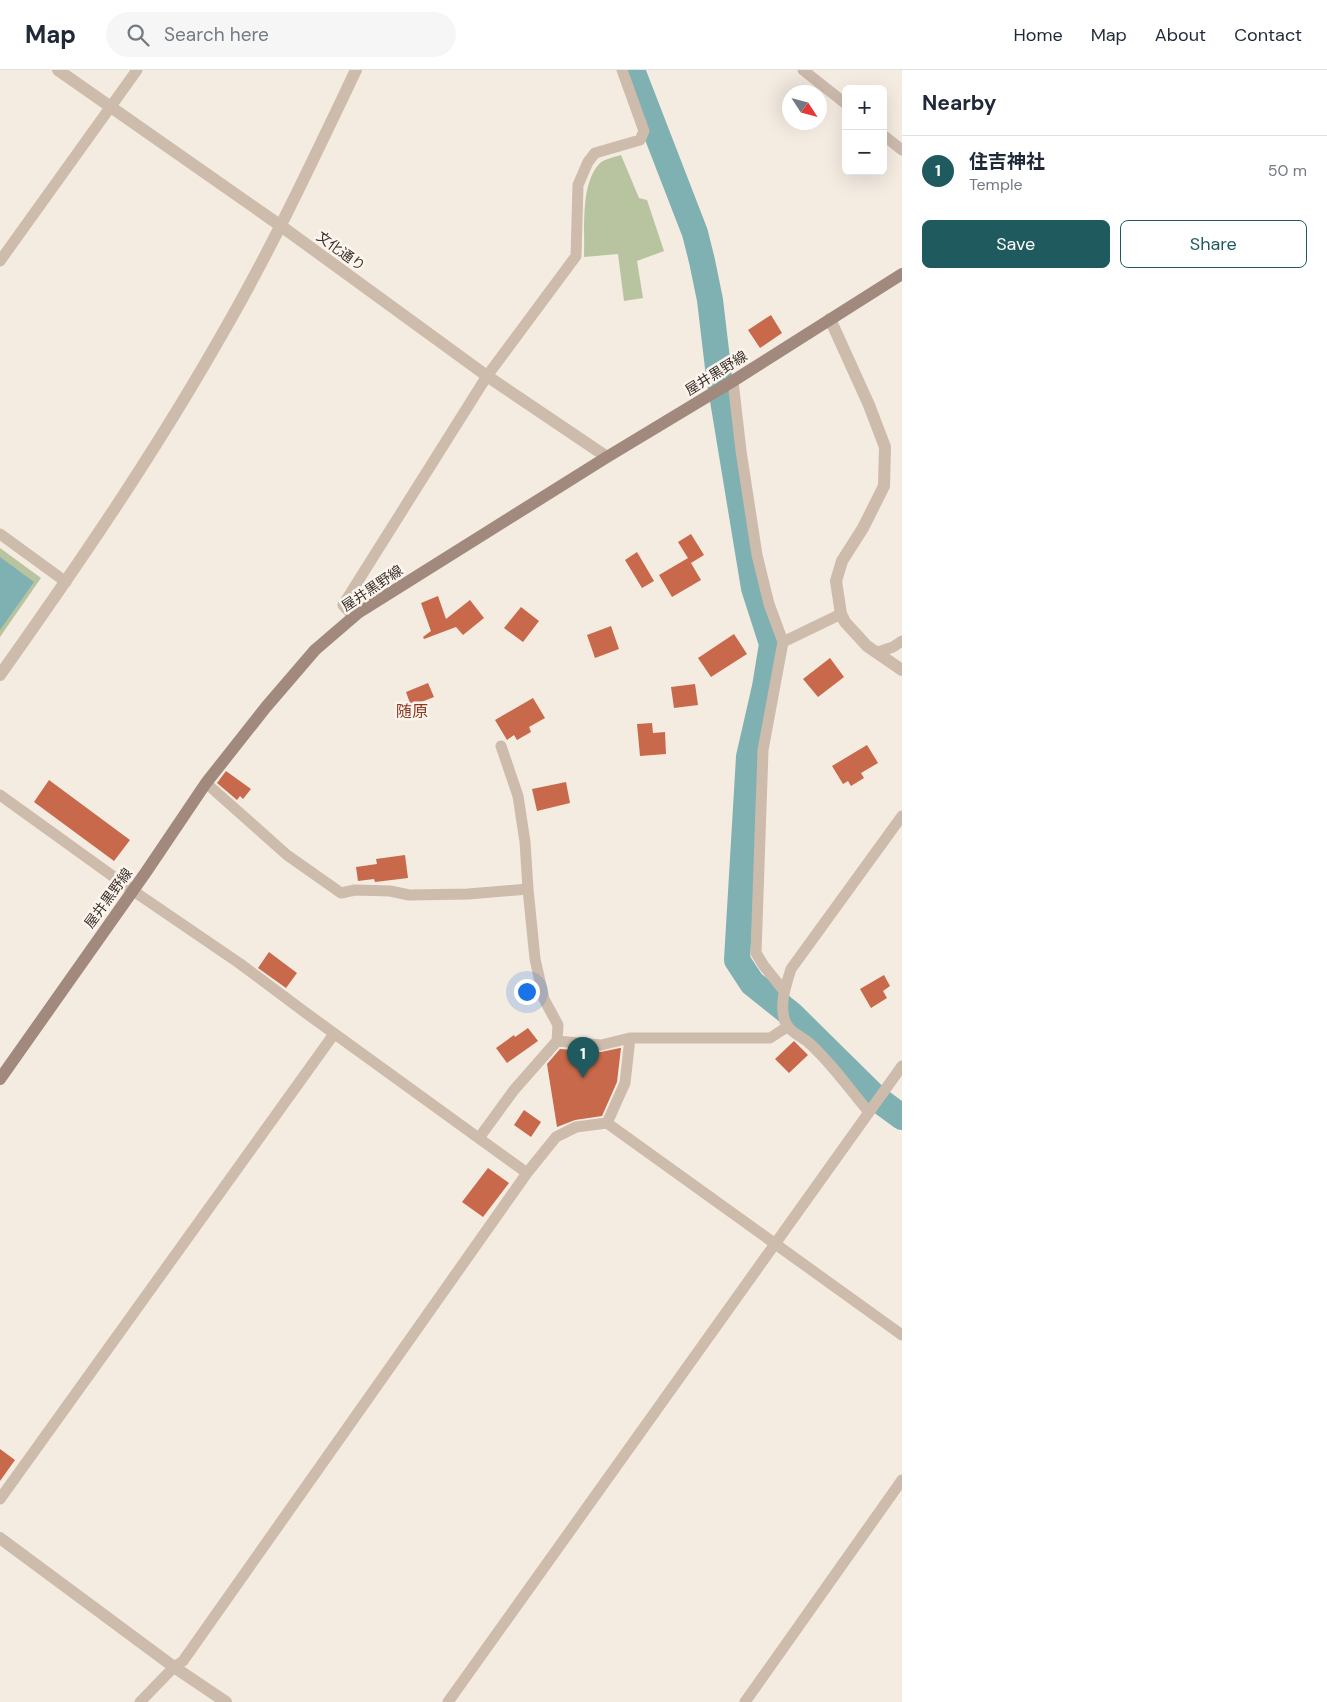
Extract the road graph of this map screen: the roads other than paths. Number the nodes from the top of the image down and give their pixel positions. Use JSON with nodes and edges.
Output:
{"nodes":[{"id":1,"x":58,"y":70,"type":"edge"},
{"id":2,"x":137,"y":70,"type":"edge"},
{"id":3,"x":356,"y":70,"type":"edge"},
{"id":4,"x":622,"y":70,"type":"edge"},
{"id":5,"x":803,"y":70,"type":"edge"},
{"id":6,"x":842,"y":101,"type":"edge"},
{"id":7,"x":110,"y":108,"type":"junction"},
{"id":8,"x":887,"y":138,"type":"edge"},
{"id":9,"x":902,"y":150,"type":"edge"},
{"id":10,"x":281,"y":226,"type":"junction"},
{"id":11,"x":0,"y":261,"type":"edge"},
{"id":12,"x":902,"y":274,"type":"edge"},
{"id":13,"x":830,"y":319,"type":"junction"},
{"id":14,"x":487,"y":376,"type":"junction"},
{"id":15,"x":733,"y":381,"type":"junction"},
{"id":16,"x":607,"y":457,"type":"junction"},
{"id":17,"x":0,"y":534,"type":"edge"},
{"id":18,"x":66,"y":582,"type":"junction"},
{"id":19,"x":841,"y":614,"type":"junction"},
{"id":20,"x":354,"y":617,"type":"junction"},
{"id":21,"x":902,"y":641,"type":"edge"},
{"id":22,"x":783,"y":642,"type":"junction"},
{"id":23,"x":878,"y":652,"type":"junction"},
{"id":24,"x":902,"y":670,"type":"edge"},
{"id":25,"x":0,"y":675,"type":"edge"},
{"id":26,"x":501,"y":746,"type":"dead end"},
{"id":27,"x":206,"y":783,"type":"junction"},
{"id":28,"x":0,"y":795,"type":"edge"},
{"id":29,"x":902,"y":816,"type":"edge"},
{"id":30,"x":528,"y":889,"type":"junction"},
{"id":31,"x":132,"y":890,"type":"junction"},
{"id":32,"x":784,"y":991,"type":"junction"},
{"id":33,"x":787,"y":1027,"type":"junction"},
{"id":34,"x":334,"y":1034,"type":"junction"},
{"id":35,"x":630,"y":1038,"type":"junction"},
{"id":36,"x":557,"y":1042,"type":"junction"},
{"id":37,"x":902,"y":1066,"type":"edge"},
{"id":38,"x":0,"y":1079,"type":"edge"},
{"id":39,"x":869,"y":1112,"type":"junction"},
{"id":40,"x":608,"y":1123,"type":"junction"},
{"id":41,"x":479,"y":1138,"type":"junction"},
{"id":42,"x":527,"y":1173,"type":"junction"},
{"id":43,"x":776,"y":1244,"type":"junction"},
{"id":44,"x":902,"y":1335,"type":"edge"},
{"id":45,"x":902,"y":1480,"type":"edge"},
{"id":46,"x":0,"y":1499,"type":"edge"},
{"id":47,"x":0,"y":1538,"type":"edge"},
{"id":48,"x":174,"y":1667,"type":"junction"},
{"id":49,"x":140,"y":1702,"type":"edge"},
{"id":50,"x":226,"y":1702,"type":"edge"},
{"id":51,"x":448,"y":1702,"type":"edge"},
{"id":52,"x":745,"y":1702,"type":"edge"}],
"edges":[{"from":1,"to":7,"type":"street","name":"文化通り"},
{"from":2,"to":7,"type":"street"},
{"from":3,"to":10,"type":"street"},
{"from":4,"to":14,"type":"street"},
{"from":5,"to":6,"type":"street"},
{"from":7,"to":10,"type":"street","name":"文化通り"},
{"from":7,"to":11,"type":"street"},
{"from":8,"to":9,"type":"street"},
{"from":10,"to":14,"type":"street","name":"文化通り"},
{"from":10,"to":18,"type":"street"},
{"from":12,"to":13,"type":"main road","name":"屋井黒野線"},
{"from":13,"to":15,"type":"main road","name":"屋井黒野線"},
{"from":13,"to":19,"type":"street"},
{"from":14,"to":16,"type":"street","name":"文化通り"},
{"from":14,"to":20,"type":"street"},
{"from":15,"to":16,"type":"main road","name":"屋井黒野線"},
{"from":15,"to":22,"type":"street"},
{"from":16,"to":20,"type":"main road","name":"屋井黒野線"},
{"from":17,"to":18,"type":"street"},
{"from":18,"to":25,"type":"street"},
{"from":19,"to":22,"type":"street"},
{"from":19,"to":23,"type":"street"},
{"from":20,"to":27,"type":"main road","name":"屋井黒野線"},
{"from":21,"to":23,"type":"street"},
{"from":22,"to":32,"type":"street"},
{"from":23,"to":24,"type":"street"},
{"from":26,"to":30,"type":"street"},
{"from":27,"to":30,"type":"street"},
{"from":27,"to":31,"type":"main road","name":"屋井黒野線"},
{"from":28,"to":31,"type":"street"},
{"from":29,"to":32,"type":"street"},
{"from":30,"to":36,"type":"street"},
{"from":31,"to":34,"type":"street"},
{"from":31,"to":38,"type":"main road","name":"屋井黒野線"},
{"from":32,"to":33,"type":"street"},
{"from":33,"to":35,"type":"street"},
{"from":33,"to":39,"type":"street"},
{"from":34,"to":41,"type":"street"},
{"from":34,"to":46,"type":"street"},
{"from":35,"to":36,"type":"street"},
{"from":35,"to":40,"type":"street"},
{"from":36,"to":41,"type":"street"},
{"from":37,"to":39,"type":"street"},
{"from":39,"to":43,"type":"street"},
{"from":40,"to":42,"type":"street"},
{"from":40,"to":43,"type":"street"},
{"from":41,"to":42,"type":"street"},
{"from":42,"to":48,"type":"street"},
{"from":43,"to":44,"type":"street"},
{"from":43,"to":51,"type":"street"},
{"from":45,"to":52,"type":"street"},
{"from":47,"to":48,"type":"street"},
{"from":48,"to":49,"type":"street"},
{"from":48,"to":50,"type":"street"}]}
